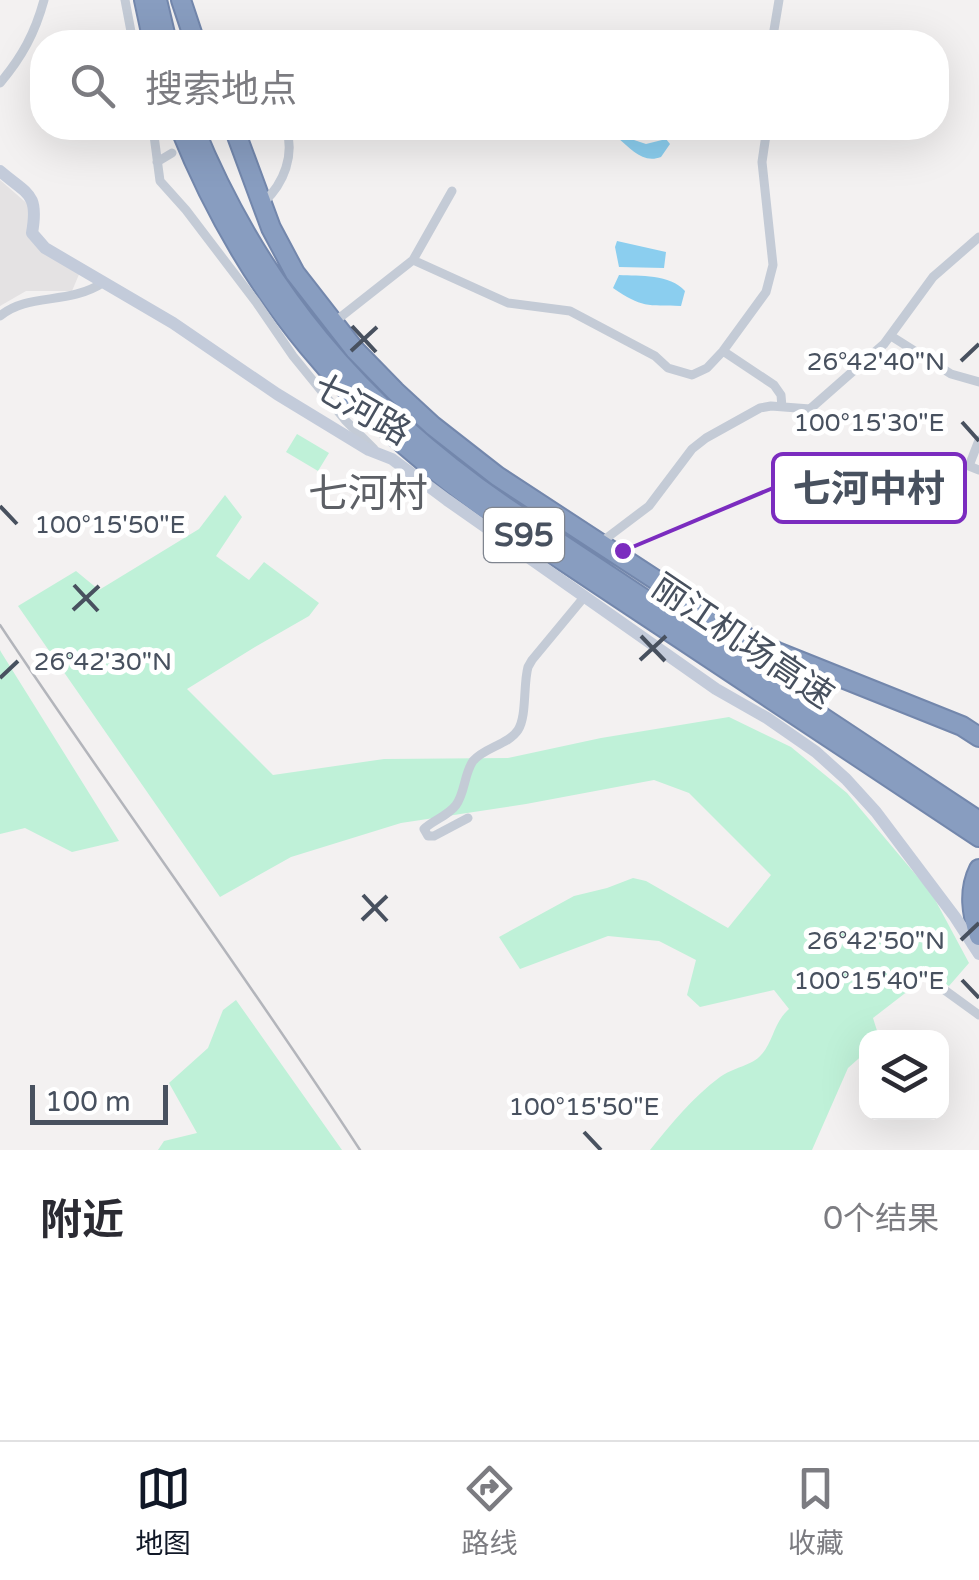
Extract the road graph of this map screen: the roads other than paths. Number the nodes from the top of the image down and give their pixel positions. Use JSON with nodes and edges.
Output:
{"nodes":[{"id":1,"x":44,"y":0,"type":"edge"},
{"id":2,"x":125,"y":0,"type":"edge"},
{"id":3,"x":144,"y":0,"type":"edge"},
{"id":4,"x":157,"y":0,"type":"edge"},
{"id":5,"x":181,"y":0,"type":"edge"},
{"id":6,"x":779,"y":0,"type":"edge"},
{"id":7,"x":35,"y":30,"type":"edge"},
{"id":8,"x":131,"y":30,"type":"edge"},
{"id":9,"x":150,"y":30,"type":"edge"},
{"id":10,"x":163,"y":30,"type":"edge"},
{"id":11,"x":191,"y":30,"type":"edge"},
{"id":12,"x":774,"y":30,"type":"edge"},
{"id":13,"x":30,"y":39,"type":"edge"},
{"id":14,"x":0,"y":83,"type":"edge"},
{"id":15,"x":154,"y":140,"type":"edge"},
{"id":16,"x":185,"y":140,"type":"edge"},
{"id":17,"x":206,"y":140,"type":"edge"},
{"id":18,"x":236,"y":140,"type":"edge"},
{"id":19,"x":290,"y":140,"type":"edge"},
{"id":20,"x":765,"y":140,"type":"edge"},
{"id":21,"x":172,"y":153,"type":"dead end"},
{"id":22,"x":157,"y":162,"type":"junction"},
{"id":23,"x":0,"y":170,"type":"edge"},
{"id":24,"x":452,"y":190,"type":"dead end"},
{"id":25,"x":262,"y":204,"type":"junction"},
{"id":26,"x":979,"y":237,"type":"edge"},
{"id":27,"x":413,"y":260,"type":"junction"},
{"id":28,"x":104,"y":282,"type":"junction"},
{"id":29,"x":0,"y":316,"type":"edge"},
{"id":30,"x":333,"y":323,"type":"junction"},
{"id":31,"x":892,"y":336,"type":"junction"},
{"id":32,"x":724,"y":350,"type":"junction"},
{"id":33,"x":979,"y":382,"type":"edge"},
{"id":34,"x":782,"y":407,"type":"junction"},
{"id":35,"x":979,"y":440,"type":"edge"},
{"id":36,"x":378,"y":454,"type":"junction"},
{"id":37,"x":979,"y":470,"type":"edge"},
{"id":38,"x":600,"y":543,"type":"junction"},
{"id":39,"x":585,"y":596,"type":"junction"},
{"id":40,"x":979,"y":737,"type":"edge"},
{"id":41,"x":468,"y":818,"type":"dead end"},
{"id":42,"x":979,"y":831,"type":"edge"},
{"id":43,"x":979,"y":869,"type":"edge"},
{"id":44,"x":979,"y":936,"type":"edge"},
{"id":45,"x":979,"y":954,"type":"edge"},
{"id":46,"x":939,"y":986,"type":"dead end"},
{"id":47,"x":979,"y":1016,"type":"edge"}],
"edges":[{"from":1,"to":7,"type":"street"},
{"from":2,"to":8,"type":"street"},
{"from":3,"to":9,"type":"highway"},
{"from":4,"to":10,"type":"highway"},
{"from":5,"to":11,"type":"highway"},
{"from":6,"to":12,"type":"street"},
{"from":13,"to":14,"type":"street"},
{"from":15,"to":22,"type":"street"},
{"from":16,"to":42,"type":"highway","name":"丽江机场高速","number":"S95"},
{"from":17,"to":42,"type":"highway","name":"丽江机场高速","number":"S95"},
{"from":18,"to":25,"type":"highway"},
{"from":19,"to":25,"type":"street"},
{"from":20,"to":32,"type":"street"},
{"from":21,"to":22,"type":"street"},
{"from":22,"to":36,"type":"street"},
{"from":23,"to":28,"type":"street","name":"七河路"},
{"from":24,"to":27,"type":"street"},
{"from":25,"to":30,"type":"highway"},
{"from":26,"to":31,"type":"street"},
{"from":27,"to":30,"type":"street"},
{"from":27,"to":32,"type":"street"},
{"from":28,"to":29,"type":"street"},
{"from":28,"to":36,"type":"street","name":"七河路"},
{"from":30,"to":38,"type":"highway"},
{"from":31,"to":33,"type":"street"},
{"from":31,"to":34,"type":"street"},
{"from":32,"to":34,"type":"street"},
{"from":34,"to":38,"type":"street"},
{"from":35,"to":37,"type":"street"},
{"from":36,"to":39,"type":"street","name":"七河路"},
{"from":38,"to":40,"type":"highway"},
{"from":39,"to":41,"type":"street"},
{"from":39,"to":45,"type":"street","name":"七河路"},
{"from":43,"to":44,"type":"highway"},
{"from":46,"to":47,"type":"street"}]}
